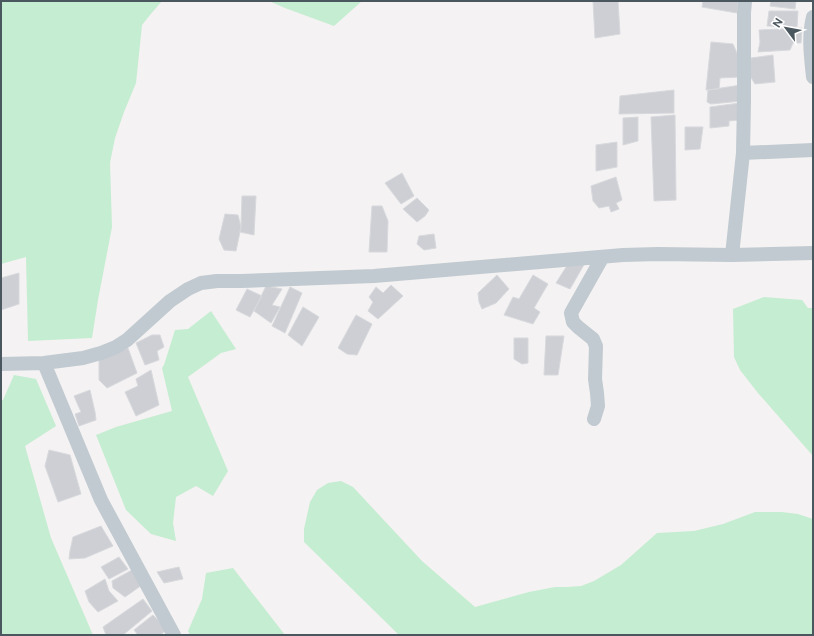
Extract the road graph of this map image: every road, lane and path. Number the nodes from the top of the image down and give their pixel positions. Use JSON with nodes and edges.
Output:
{"nodes":[{"id":1,"x":745,"y":1,"type":"edge"},
{"id":2,"x":813,"y":17,"type":"edge"},
{"id":3,"x":813,"y":77,"type":"edge"},
{"id":4,"x":813,"y":150,"type":"edge"},
{"id":5,"x":743,"y":153,"type":"junction"},
{"id":6,"x":813,"y":253,"type":"edge"},
{"id":7,"x":732,"y":255,"type":"junction"},
{"id":8,"x":602,"y":258,"type":"junction"},
{"id":9,"x":44,"y":363,"type":"junction"},
{"id":10,"x":1,"y":364,"type":"edge"},
{"id":11,"x":594,"y":419,"type":"dead end"},
{"id":12,"x":174,"y":635,"type":"edge"}],
"edges":[{"from":1,"to":5,"type":"street"},
{"from":2,"to":3,"type":"street"},
{"from":4,"to":5,"type":"street"},
{"from":5,"to":7,"type":"street"},
{"from":6,"to":7,"type":"street"},
{"from":7,"to":8,"type":"street"},
{"from":8,"to":9,"type":"street"},
{"from":8,"to":11,"type":"street"},
{"from":9,"to":10,"type":"street"},
{"from":9,"to":12,"type":"street"}]}
